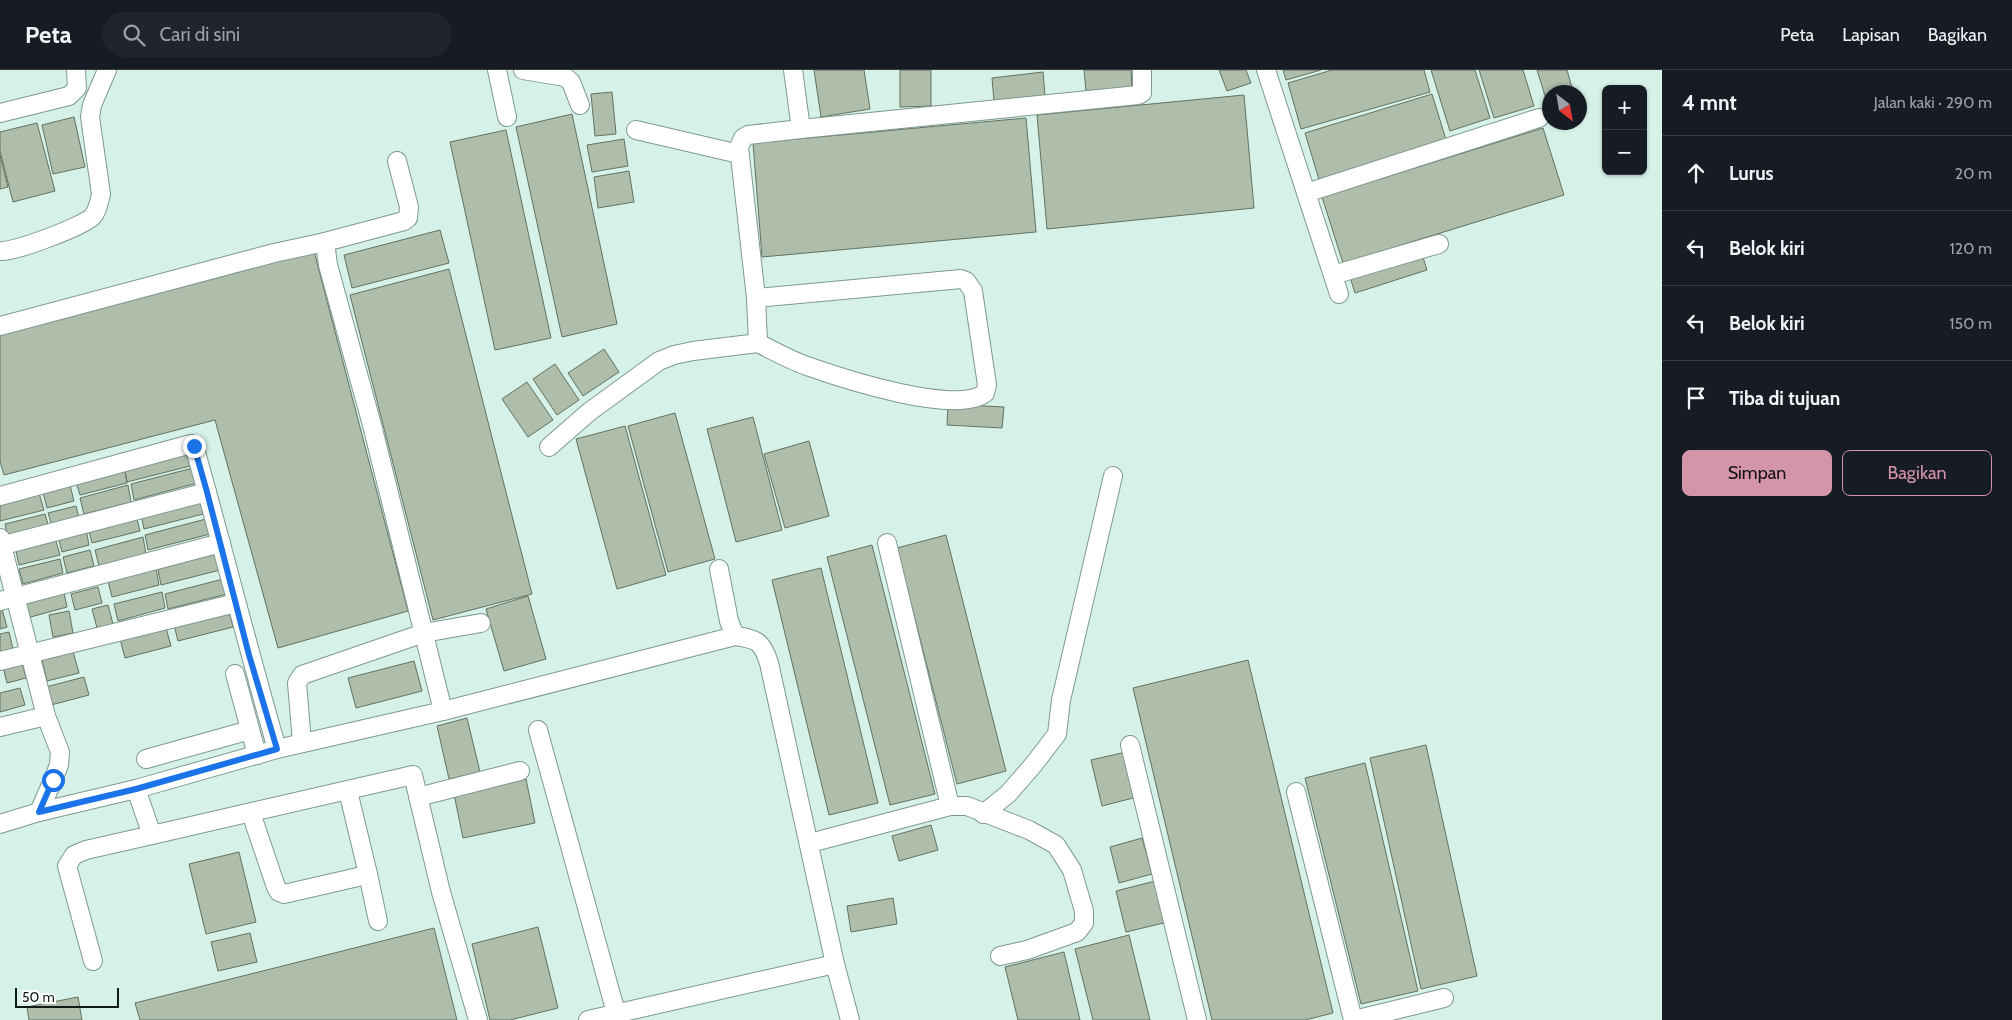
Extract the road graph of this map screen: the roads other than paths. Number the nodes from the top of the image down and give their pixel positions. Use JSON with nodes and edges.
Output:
{"nodes":[{"id":1,"x":76,"y":70,"type":"edge"},
{"id":2,"x":107,"y":70,"type":"edge"},
{"id":3,"x":497,"y":70,"type":"edge"},
{"id":4,"x":523,"y":70,"type":"edge"},
{"id":5,"x":793,"y":70,"type":"edge"},
{"id":6,"x":1142,"y":70,"type":"edge"},
{"id":7,"x":1266,"y":70,"type":"edge"},
{"id":8,"x":580,"y":105,"type":"dead end"},
{"id":9,"x":0,"y":113,"type":"edge"},
{"id":10,"x":507,"y":117,"type":"dead end"},
{"id":11,"x":1539,"y":118,"type":"dead end"},
{"id":12,"x":801,"y":129,"type":"junction"},
{"id":13,"x":636,"y":130,"type":"dead end"},
{"id":14,"x":739,"y":154,"type":"junction"},
{"id":15,"x":397,"y":161,"type":"dead end"},
{"id":16,"x":1306,"y":193,"type":"junction"},
{"id":17,"x":325,"y":242,"type":"junction"},
{"id":18,"x":1439,"y":244,"type":"dead end"},
{"id":19,"x":0,"y":251,"type":"edge"},
{"id":20,"x":1333,"y":275,"type":"junction"},
{"id":21,"x":1339,"y":294,"type":"dead end"},
{"id":22,"x":756,"y":298,"type":"junction"},
{"id":23,"x":0,"y":326,"type":"edge"},
{"id":24,"x":758,"y":343,"type":"junction"},
{"id":25,"x":548,"y":447,"type":"dead end"},
{"id":26,"x":1113,"y":476,"type":"dead end"},
{"id":27,"x":207,"y":492,"type":"junction"},
{"id":28,"x":0,"y":496,"type":"edge"},
{"id":29,"x":1,"y":543,"type":"edge"},
{"id":30,"x":221,"y":543,"type":"junction"},
{"id":31,"x":887,"y":543,"type":"dead end"},
{"id":32,"x":719,"y":569,"type":"dead end"},
{"id":33,"x":8,"y":599,"type":"edge"},
{"id":34,"x":236,"y":602,"type":"junction"},
{"id":35,"x":481,"y":623,"type":"dead end"},
{"id":36,"x":424,"y":633,"type":"junction"},
{"id":37,"x":735,"y":636,"type":"junction"},
{"id":38,"x":30,"y":654,"type":"junction"},
{"id":39,"x":0,"y":661,"type":"edge"},
{"id":40,"x":235,"y":674,"type":"dead end"},
{"id":41,"x":443,"y":711,"type":"junction"},
{"id":42,"x":46,"y":716,"type":"junction"},
{"id":43,"x":0,"y":727,"type":"edge"},
{"id":44,"x":250,"y":730,"type":"junction"},
{"id":45,"x":538,"y":730,"type":"dead end"},
{"id":46,"x":302,"y":743,"type":"junction"},
{"id":47,"x":1130,"y":745,"type":"dead end"},
{"id":48,"x":277,"y":749,"type":"junction"},
{"id":49,"x":257,"y":755,"type":"junction"},
{"id":50,"x":146,"y":759,"type":"dead end"},
{"id":51,"x":520,"y":771,"type":"dead end"},
{"id":52,"x":136,"y":789,"type":"junction"},
{"id":53,"x":348,"y":791,"type":"junction"},
{"id":54,"x":1296,"y":792,"type":"dead end"},
{"id":55,"x":418,"y":797,"type":"junction"},
{"id":56,"x":950,"y":806,"type":"junction"},
{"id":57,"x":39,"y":812,"type":"junction"},
{"id":58,"x":251,"y":814,"type":"junction"},
{"id":59,"x":983,"y":814,"type":"junction"},
{"id":60,"x":0,"y":824,"type":"edge"},
{"id":61,"x":152,"y":835,"type":"junction"},
{"id":62,"x":810,"y":843,"type":"junction"},
{"id":63,"x":368,"y":874,"type":"junction"},
{"id":64,"x":378,"y":921,"type":"dead end"},
{"id":65,"x":1000,"y":956,"type":"dead end"},
{"id":66,"x":93,"y":961,"type":"dead end"},
{"id":67,"x":835,"y":964,"type":"junction"},
{"id":68,"x":1444,"y":998,"type":"dead end"},
{"id":69,"x":617,"y":1017,"type":"edge"},
{"id":70,"x":478,"y":1020,"type":"edge"},
{"id":71,"x":588,"y":1020,"type":"edge"},
{"id":72,"x":850,"y":1020,"type":"edge"},
{"id":73,"x":1197,"y":1020,"type":"edge"},
{"id":74,"x":1354,"y":1020,"type":"edge"}],
"edges":[{"from":1,"to":9,"type":"street"},
{"from":2,"to":19,"type":"street"},
{"from":3,"to":10,"type":"street"},
{"from":4,"to":8,"type":"street"},
{"from":5,"to":12,"type":"street"},
{"from":6,"to":12,"type":"street"},
{"from":7,"to":16,"type":"street"},
{"from":11,"to":16,"type":"street"},
{"from":12,"to":14,"type":"street"},
{"from":13,"to":14,"type":"street"},
{"from":14,"to":22,"type":"street"},
{"from":15,"to":17,"type":"street"},
{"from":16,"to":20,"type":"street"},
{"from":17,"to":23,"type":"street"},
{"from":17,"to":36,"type":"street"},
{"from":18,"to":20,"type":"street"},
{"from":20,"to":21,"type":"street"},
{"from":22,"to":24,"type":"street"},
{"from":22,"to":24,"type":"street"},
{"from":24,"to":25,"type":"street"},
{"from":26,"to":59,"type":"street"},
{"from":27,"to":28,"type":"street"},
{"from":27,"to":29,"type":"street"},
{"from":27,"to":30,"type":"street"},
{"from":29,"to":33,"type":"street"},
{"from":30,"to":33,"type":"street"},
{"from":30,"to":34,"type":"street"},
{"from":31,"to":56,"type":"street"},
{"from":32,"to":37,"type":"street"},
{"from":33,"to":38,"type":"street"},
{"from":34,"to":38,"type":"street"},
{"from":34,"to":48,"type":"street"},
{"from":35,"to":36,"type":"street"},
{"from":36,"to":41,"type":"street"},
{"from":36,"to":46,"type":"street"},
{"from":37,"to":41,"type":"street"},
{"from":37,"to":62,"type":"street"},
{"from":38,"to":39,"type":"street"},
{"from":38,"to":42,"type":"street"},
{"from":40,"to":44,"type":"street"},
{"from":41,"to":46,"type":"street"},
{"from":42,"to":43,"type":"street"},
{"from":42,"to":57,"type":"street"},
{"from":44,"to":49,"type":"street"},
{"from":44,"to":50,"type":"street"},
{"from":45,"to":69,"type":"street"},
{"from":46,"to":48,"type":"street"},
{"from":47,"to":73,"type":"street"},
{"from":48,"to":49,"type":"street"},
{"from":49,"to":52,"type":"street"},
{"from":51,"to":55,"type":"street"},
{"from":52,"to":57,"type":"street"},
{"from":52,"to":61,"type":"street"},
{"from":53,"to":55,"type":"street"},
{"from":53,"to":58,"type":"street"},
{"from":53,"to":63,"type":"street"},
{"from":54,"to":74,"type":"street"},
{"from":55,"to":70,"type":"street"},
{"from":56,"to":59,"type":"street"},
{"from":56,"to":62,"type":"street"},
{"from":57,"to":60,"type":"street"},
{"from":58,"to":61,"type":"street"},
{"from":58,"to":63,"type":"street"},
{"from":59,"to":65,"type":"street"},
{"from":61,"to":66,"type":"street"},
{"from":62,"to":67,"type":"street"},
{"from":63,"to":64,"type":"street"},
{"from":67,"to":69,"type":"street"},
{"from":67,"to":72,"type":"street"},
{"from":68,"to":74,"type":"street"},
{"from":69,"to":71,"type":"street"}]}
